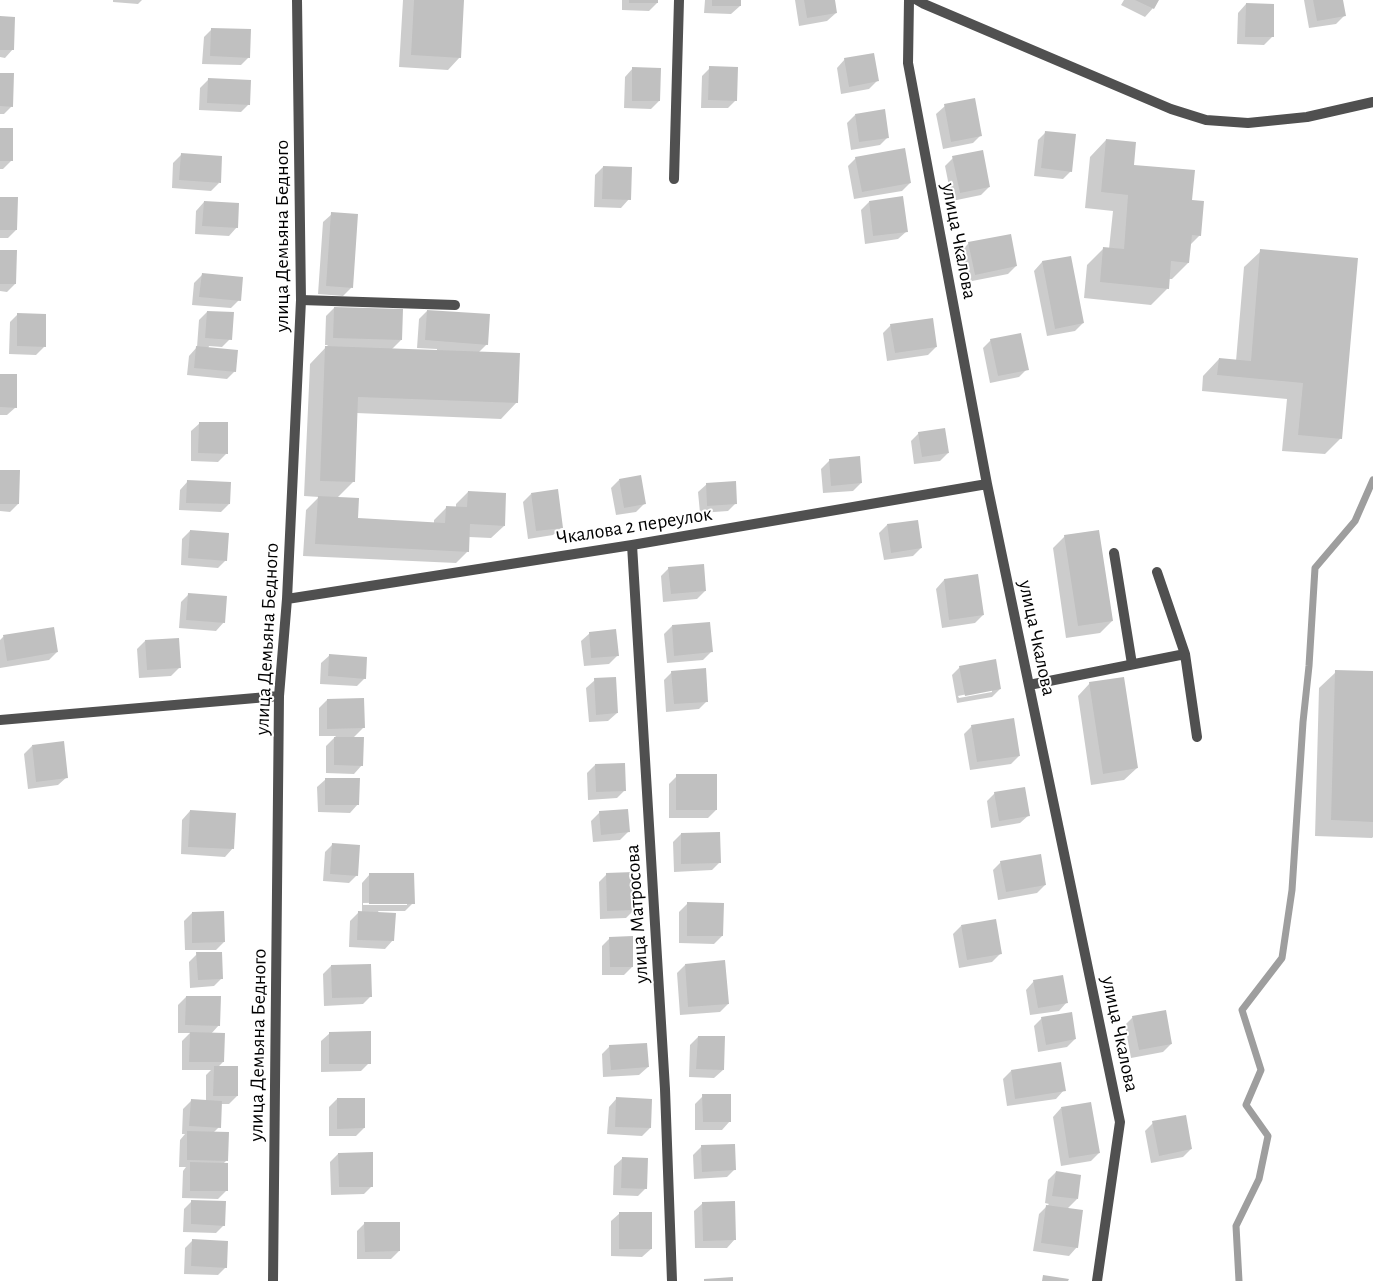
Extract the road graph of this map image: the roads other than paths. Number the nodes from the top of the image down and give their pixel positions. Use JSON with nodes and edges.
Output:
{"nodes":[{"id":1,"x":297,"y":0,"type":"edge"},
{"id":2,"x":679,"y":0,"type":"edge"},
{"id":3,"x":909,"y":0,"type":"edge"},
{"id":4,"x":922,"y":1,"type":"edge"},
{"id":5,"x":1373,"y":102,"type":"edge"},
{"id":6,"x":674,"y":179,"type":"dead end"},
{"id":7,"x":301,"y":300,"type":"junction"},
{"id":8,"x":455,"y":305,"type":"dead end"},
{"id":9,"x":987,"y":484,"type":"junction"},
{"id":10,"x":632,"y":545,"type":"junction"},
{"id":11,"x":1114,"y":553,"type":"dead end"},
{"id":12,"x":1157,"y":572,"type":"dead end"},
{"id":13,"x":287,"y":599,"type":"junction"},
{"id":14,"x":1185,"y":654,"type":"junction"},
{"id":15,"x":1132,"y":664,"type":"junction"},
{"id":16,"x":1029,"y":685,"type":"junction"},
{"id":17,"x":279,"y":696,"type":"junction"},
{"id":18,"x":0,"y":720,"type":"edge"},
{"id":19,"x":1197,"y":737,"type":"dead end"},
{"id":20,"x":273,"y":1281,"type":"edge"},
{"id":21,"x":672,"y":1281,"type":"edge"},
{"id":22,"x":1097,"y":1281,"type":"edge"}],
"edges":[{"from":1,"to":7,"type":"street","name":"улица Демьяна Бедного"},
{"from":2,"to":6,"type":"street"},
{"from":3,"to":9,"type":"street","name":"улица Чкалова"},
{"from":4,"to":5,"type":"street"},
{"from":7,"to":8,"type":"street"},
{"from":7,"to":13,"type":"street","name":"улица Демьяна Бедного"},
{"from":9,"to":10,"type":"street","name":"Чкалова 2 переулок"},
{"from":9,"to":16,"type":"street","name":"улица Чкалова"},
{"from":10,"to":13,"type":"street","name":"Чкалова 2 переулок"},
{"from":10,"to":21,"type":"street","name":"улица Матросова"},
{"from":11,"to":15,"type":"street"},
{"from":12,"to":14,"type":"street"},
{"from":13,"to":17,"type":"street","name":"улица Демьяна Бедного"},
{"from":14,"to":15,"type":"street"},
{"from":14,"to":19,"type":"street"},
{"from":15,"to":16,"type":"street"},
{"from":16,"to":22,"type":"street","name":"улица Чкалова"},
{"from":17,"to":18,"type":"street"},
{"from":17,"to":20,"type":"street","name":"улица Демьяна Бедного"}]}
